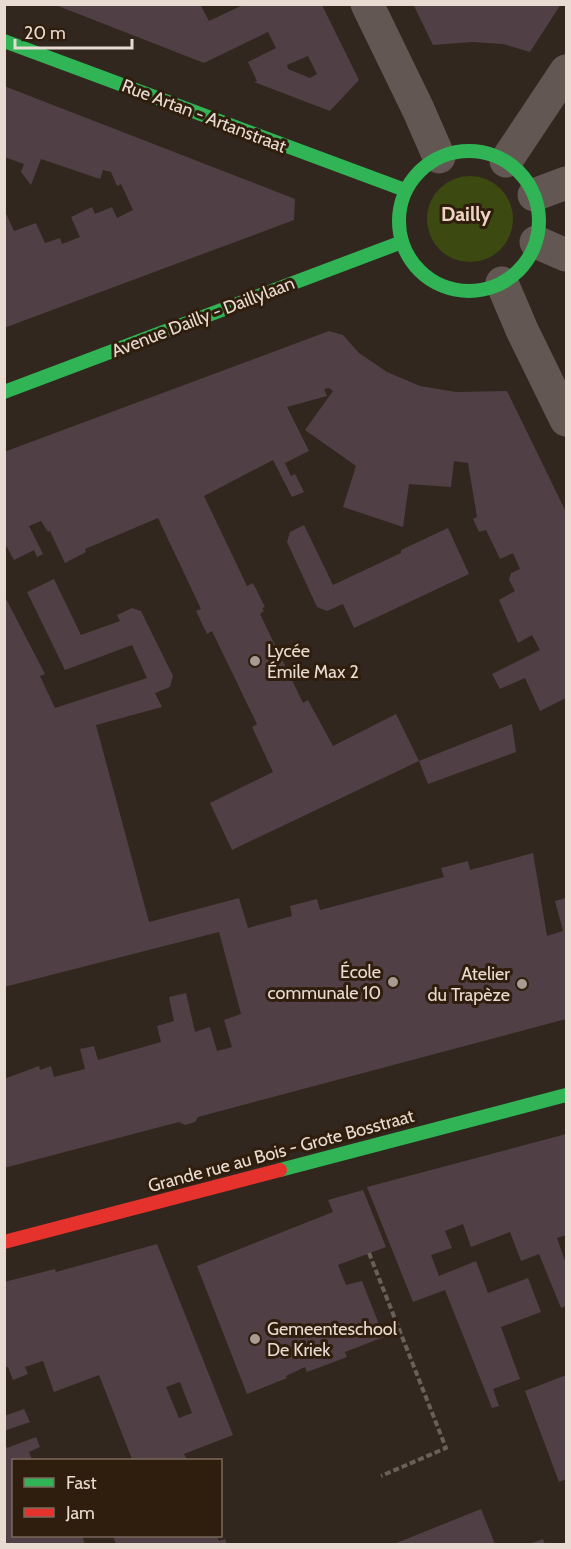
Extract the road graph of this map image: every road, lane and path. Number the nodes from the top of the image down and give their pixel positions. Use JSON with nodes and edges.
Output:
{"nodes":[{"id":1,"x":367,"y":4,"type":"edge"},
{"id":2,"x":4,"y":41,"type":"edge"},
{"id":3,"x":567,"y":70,"type":"edge"},
{"id":4,"x":439,"y":157,"type":"junction"},
{"id":5,"x":506,"y":161,"type":"junction"},
{"id":6,"x":567,"y":183,"type":"edge"},
{"id":7,"x":405,"y":190,"type":"junction"},
{"id":8,"x":534,"y":195,"type":"junction"},
{"id":9,"x":402,"y":242,"type":"junction"},
{"id":10,"x":536,"y":242,"type":"junction"},
{"id":11,"x":567,"y":255,"type":"edge"},
{"id":12,"x":502,"y":283,"type":"junction"},
{"id":13,"x":4,"y":392,"type":"edge"},
{"id":14,"x":567,"y":420,"type":"edge"},
{"id":15,"x":567,"y":1095,"type":"edge"},
{"id":16,"x":4,"y":1242,"type":"edge"},
{"id":17,"x":369,"y":1253,"type":"dead end"},
{"id":18,"x":381,"y":1476,"type":"dead end"}],
"edges":[{"from":1,"to":4,"type":"street"},
{"from":2,"to":7,"type":"street","name":"Rue Artan - Artanstraat"},
{"from":3,"to":5,"type":"street"},
{"from":4,"to":5,"type":"street"},
{"from":4,"to":7,"type":"street"},
{"from":5,"to":8,"type":"street"},
{"from":6,"to":8,"type":"street"},
{"from":7,"to":9,"type":"street"},
{"from":8,"to":10,"type":"street"},
{"from":9,"to":12,"type":"street"},
{"from":9,"to":13,"type":"street","name":"Avenue Dailly - Daillylaan"},
{"from":10,"to":11,"type":"street"},
{"from":10,"to":12,"type":"street"},
{"from":12,"to":14,"type":"street"},
{"from":15,"to":16,"type":"street","name":"Grande rue au Bois - Grote Bosstraat"},
{"from":17,"to":18,"type":"path"}]}
